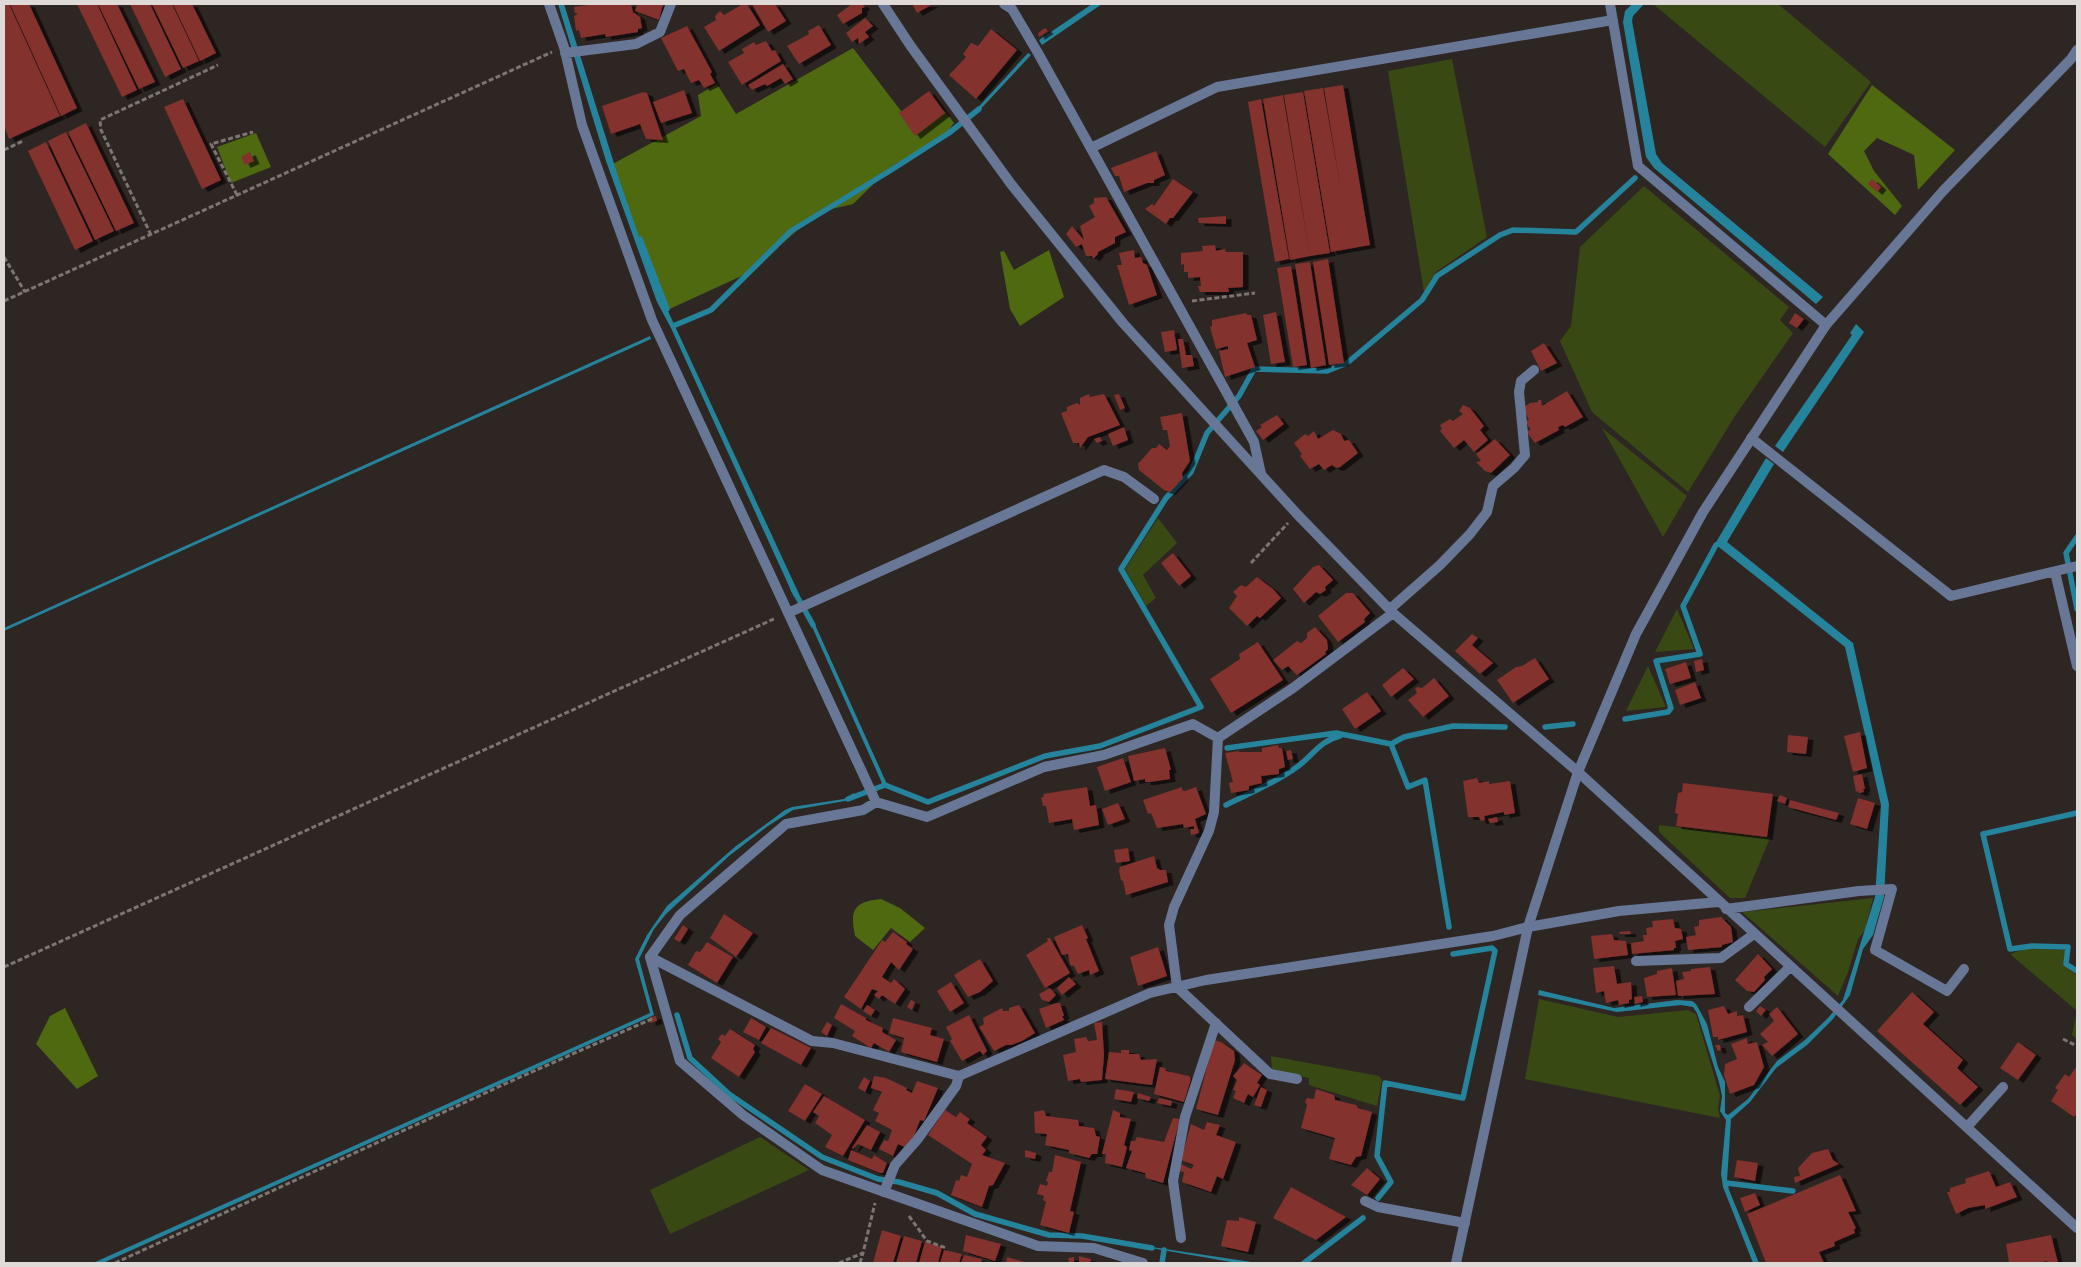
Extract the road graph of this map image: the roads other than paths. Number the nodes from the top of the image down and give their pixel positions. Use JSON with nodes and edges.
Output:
{"nodes":[{"id":1,"x":549,"y":4,"type":"edge"},
{"id":2,"x":671,"y":4,"type":"edge"},
{"id":3,"x":883,"y":4,"type":"edge"},
{"id":4,"x":1004,"y":4,"type":"edge"},
{"id":5,"x":1610,"y":4,"type":"edge"},
{"id":6,"x":1613,"y":20,"type":"junction"},
{"id":7,"x":564,"y":50,"type":"junction"},
{"id":8,"x":2077,"y":50,"type":"edge"},
{"id":9,"x":1091,"y":148,"type":"junction"},
{"id":10,"x":1826,"y":325,"type":"junction"},
{"id":11,"x":1534,"y":370,"type":"dead end"},
{"id":12,"x":1751,"y":438,"type":"junction"},
{"id":13,"x":1261,"y":475,"type":"junction"},
{"id":14,"x":1154,"y":499,"type":"dead end"},
{"id":15,"x":2077,"y":566,"type":"edge"},
{"id":16,"x":2055,"y":572,"type":"junction"},
{"id":17,"x":1392,"y":611,"type":"junction"},
{"id":18,"x":788,"y":613,"type":"junction"},
{"id":19,"x":2077,"y":666,"type":"edge"},
{"id":20,"x":1218,"y":738,"type":"junction"},
{"id":21,"x":1578,"y":772,"type":"junction"},
{"id":22,"x":876,"y":802,"type":"junction"},
{"id":23,"x":1718,"y":902,"type":"junction"},
{"id":24,"x":1726,"y":909,"type":"junction"},
{"id":25,"x":1528,"y":927,"type":"junction"},
{"id":26,"x":1754,"y":934,"type":"junction"},
{"id":27,"x":650,"y":957,"type":"junction"},
{"id":28,"x":1636,"y":961,"type":"dead end"},
{"id":29,"x":1790,"y":967,"type":"junction"},
{"id":30,"x":1964,"y":969,"type":"dead end"},
{"id":31,"x":1177,"y":986,"type":"junction"},
{"id":32,"x":1749,"y":1007,"type":"dead end"},
{"id":33,"x":1216,"y":1024,"type":"junction"},
{"id":34,"x":959,"y":1076,"type":"junction"},
{"id":35,"x":1297,"y":1079,"type":"dead end"},
{"id":36,"x":2003,"y":1087,"type":"dead end"},
{"id":37,"x":1967,"y":1127,"type":"junction"},
{"id":38,"x":881,"y":1191,"type":"junction"},
{"id":39,"x":1365,"y":1201,"type":"dead end"},
{"id":40,"x":1465,"y":1223,"type":"junction"},
{"id":41,"x":2077,"y":1228,"type":"edge"},
{"id":42,"x":1181,"y":1238,"type":"dead end"},
{"id":43,"x":1143,"y":1263,"type":"edge"},
{"id":44,"x":1456,"y":1263,"type":"edge"}],
"edges":[{"from":1,"to":7,"type":"street"},
{"from":2,"to":7,"type":"street"},
{"from":3,"to":13,"type":"street"},
{"from":4,"to":9,"type":"street"},
{"from":5,"to":6,"type":"street"},
{"from":6,"to":9,"type":"street"},
{"from":6,"to":10,"type":"street"},
{"from":7,"to":18,"type":"street"},
{"from":8,"to":10,"type":"street"},
{"from":9,"to":13,"type":"street"},
{"from":10,"to":12,"type":"street"},
{"from":11,"to":17,"type":"street"},
{"from":12,"to":16,"type":"street"},
{"from":12,"to":21,"type":"street"},
{"from":13,"to":17,"type":"street"},
{"from":14,"to":18,"type":"street"},
{"from":15,"to":16,"type":"street"},
{"from":16,"to":19,"type":"street"},
{"from":17,"to":20,"type":"street"},
{"from":17,"to":21,"type":"street"},
{"from":18,"to":22,"type":"street"},
{"from":20,"to":22,"type":"street"},
{"from":20,"to":31,"type":"street"},
{"from":21,"to":23,"type":"street"},
{"from":21,"to":25,"type":"street"},
{"from":22,"to":27,"type":"street"},
{"from":23,"to":24,"type":"street"},
{"from":23,"to":25,"type":"street"},
{"from":24,"to":26,"type":"street"},
{"from":24,"to":30,"type":"street"},
{"from":25,"to":31,"type":"street"},
{"from":25,"to":40,"type":"street"},
{"from":26,"to":28,"type":"street"},
{"from":26,"to":29,"type":"street"},
{"from":27,"to":34,"type":"street"},
{"from":27,"to":38,"type":"street"},
{"from":29,"to":32,"type":"street"},
{"from":29,"to":37,"type":"street"},
{"from":31,"to":33,"type":"street"},
{"from":31,"to":34,"type":"street"},
{"from":33,"to":35,"type":"street"},
{"from":33,"to":42,"type":"street"},
{"from":34,"to":38,"type":"street"},
{"from":36,"to":37,"type":"street"},
{"from":37,"to":41,"type":"street"},
{"from":38,"to":43,"type":"street"},
{"from":39,"to":40,"type":"street"},
{"from":40,"to":44,"type":"street"}]}
